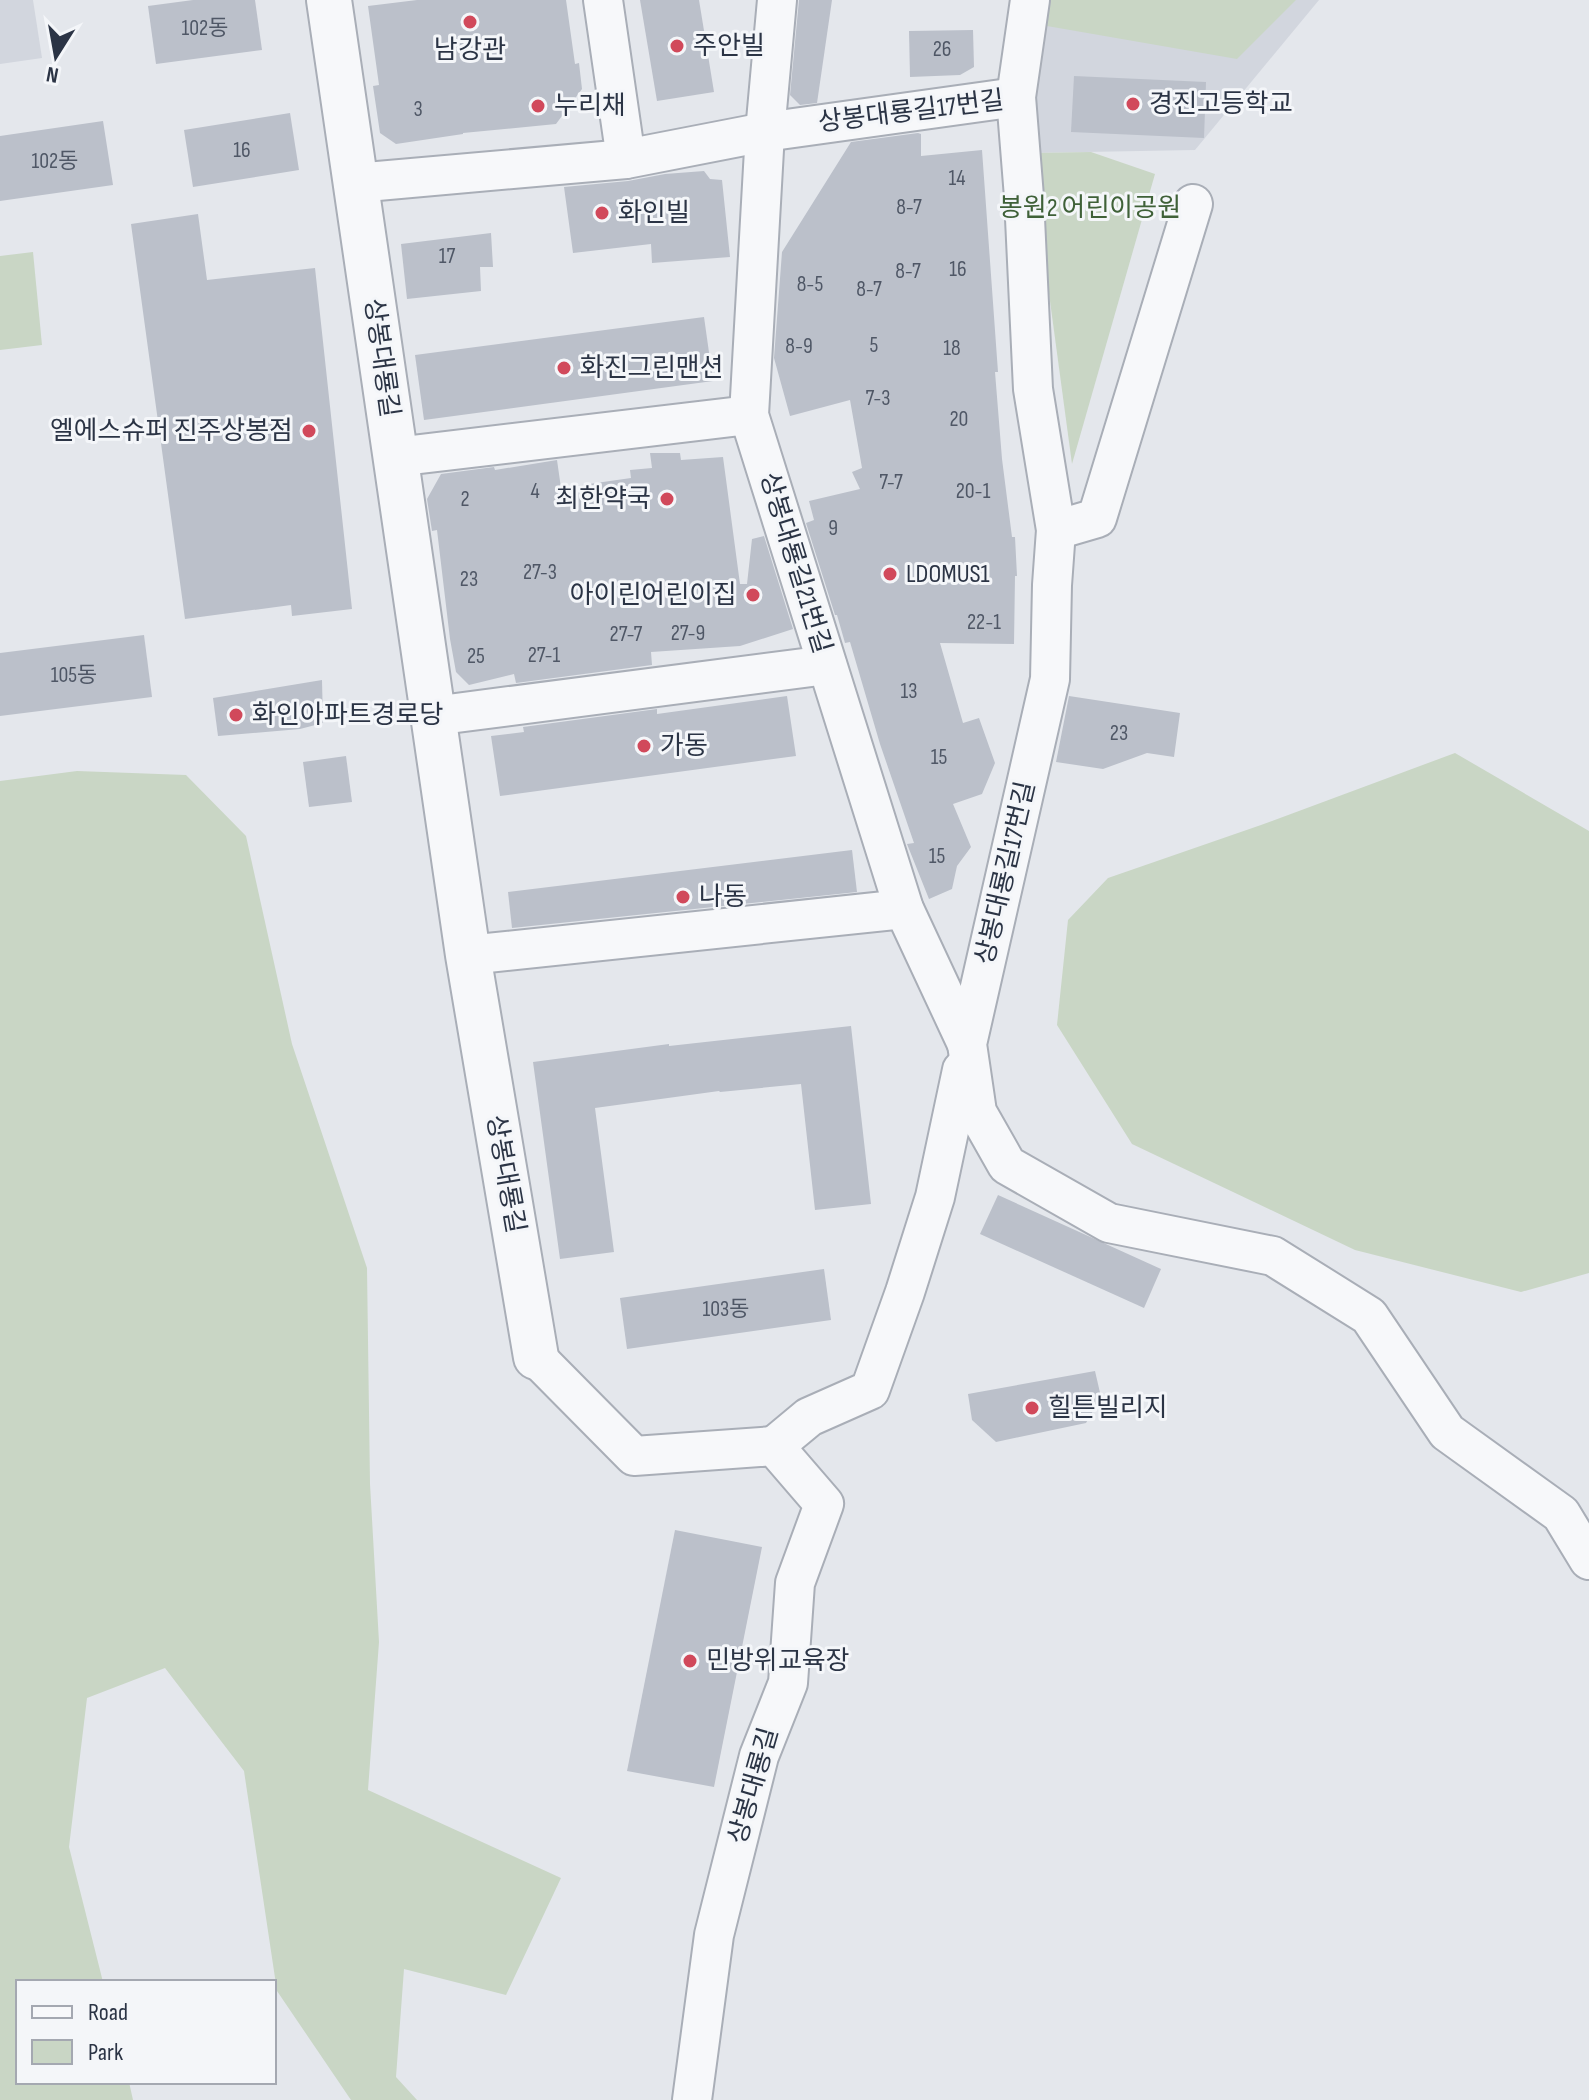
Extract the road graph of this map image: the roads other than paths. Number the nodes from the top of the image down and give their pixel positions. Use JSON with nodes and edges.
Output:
{"nodes":[{"id":1,"x":329,"y":0,"type":"edge"},
{"id":2,"x":603,"y":0,"type":"edge"},
{"id":3,"x":777,"y":0,"type":"edge"},
{"id":4,"x":1030,"y":0,"type":"edge"},
{"id":5,"x":1016,"y":97,"type":"junction"},
{"id":6,"x":765,"y":132,"type":"junction"},
{"id":7,"x":626,"y":159,"type":"junction"},
{"id":8,"x":355,"y":183,"type":"junction"},
{"id":9,"x":1193,"y":204,"type":"dead end"},
{"id":10,"x":749,"y":415,"type":"junction"},
{"id":11,"x":395,"y":457,"type":"junction"},
{"id":12,"x":1056,"y":530,"type":"junction"},
{"id":13,"x":827,"y":665,"type":"junction"},
{"id":14,"x":433,"y":716,"type":"junction"},
{"id":15,"x":904,"y":909,"type":"junction"},
{"id":16,"x":468,"y":955,"type":"junction"},
{"id":17,"x":967,"y":1044,"type":"junction"},
{"id":18,"x":536,"y":1357,"type":"joint"},
{"id":19,"x":774,"y":1446,"type":"junction"},
{"id":20,"x":1589,"y":1560,"type":"edge"},
{"id":21,"x":692,"y":2100,"type":"edge"}],
"edges":[{"from":1,"to":8,"type":"street","name":"상봉대룡길"},
{"from":2,"to":7,"type":"street"},
{"from":3,"to":6,"type":"street"},
{"from":4,"to":5,"type":"street"},
{"from":5,"to":6,"type":"street","name":"상봉대룡길17번길"},
{"from":5,"to":12,"type":"street","name":"상봉대룡길17번길"},
{"from":6,"to":7,"type":"street","name":"상봉대룡길17번길"},
{"from":6,"to":10,"type":"street"},
{"from":7,"to":8,"type":"street","name":"상봉대룡길17번길"},
{"from":8,"to":11,"type":"street","name":"상봉대룡길"},
{"from":9,"to":12,"type":"street"},
{"from":10,"to":11,"type":"street"},
{"from":10,"to":13,"type":"street","name":"상봉대룡길21번길"},
{"from":11,"to":14,"type":"street","name":"상봉대룡길"},
{"from":12,"to":17,"type":"street","name":"상봉대룡길17번길"},
{"from":13,"to":14,"type":"street"},
{"from":13,"to":15,"type":"street","name":"상봉대룡길21번길"},
{"from":14,"to":16,"type":"street","name":"상봉대룡길"},
{"from":15,"to":16,"type":"street"},
{"from":15,"to":17,"type":"street","name":"상봉대룡길21번길"},
{"from":16,"to":18,"type":"street","name":"상봉대룡길"},
{"from":17,"to":19,"type":"street"},
{"from":17,"to":20,"type":"street","name":"상봉대룡길17번길"},
{"from":18,"to":19,"type":"street","name":"상봉대룡길"},
{"from":19,"to":21,"type":"street","name":"상봉대룡길"}]}
